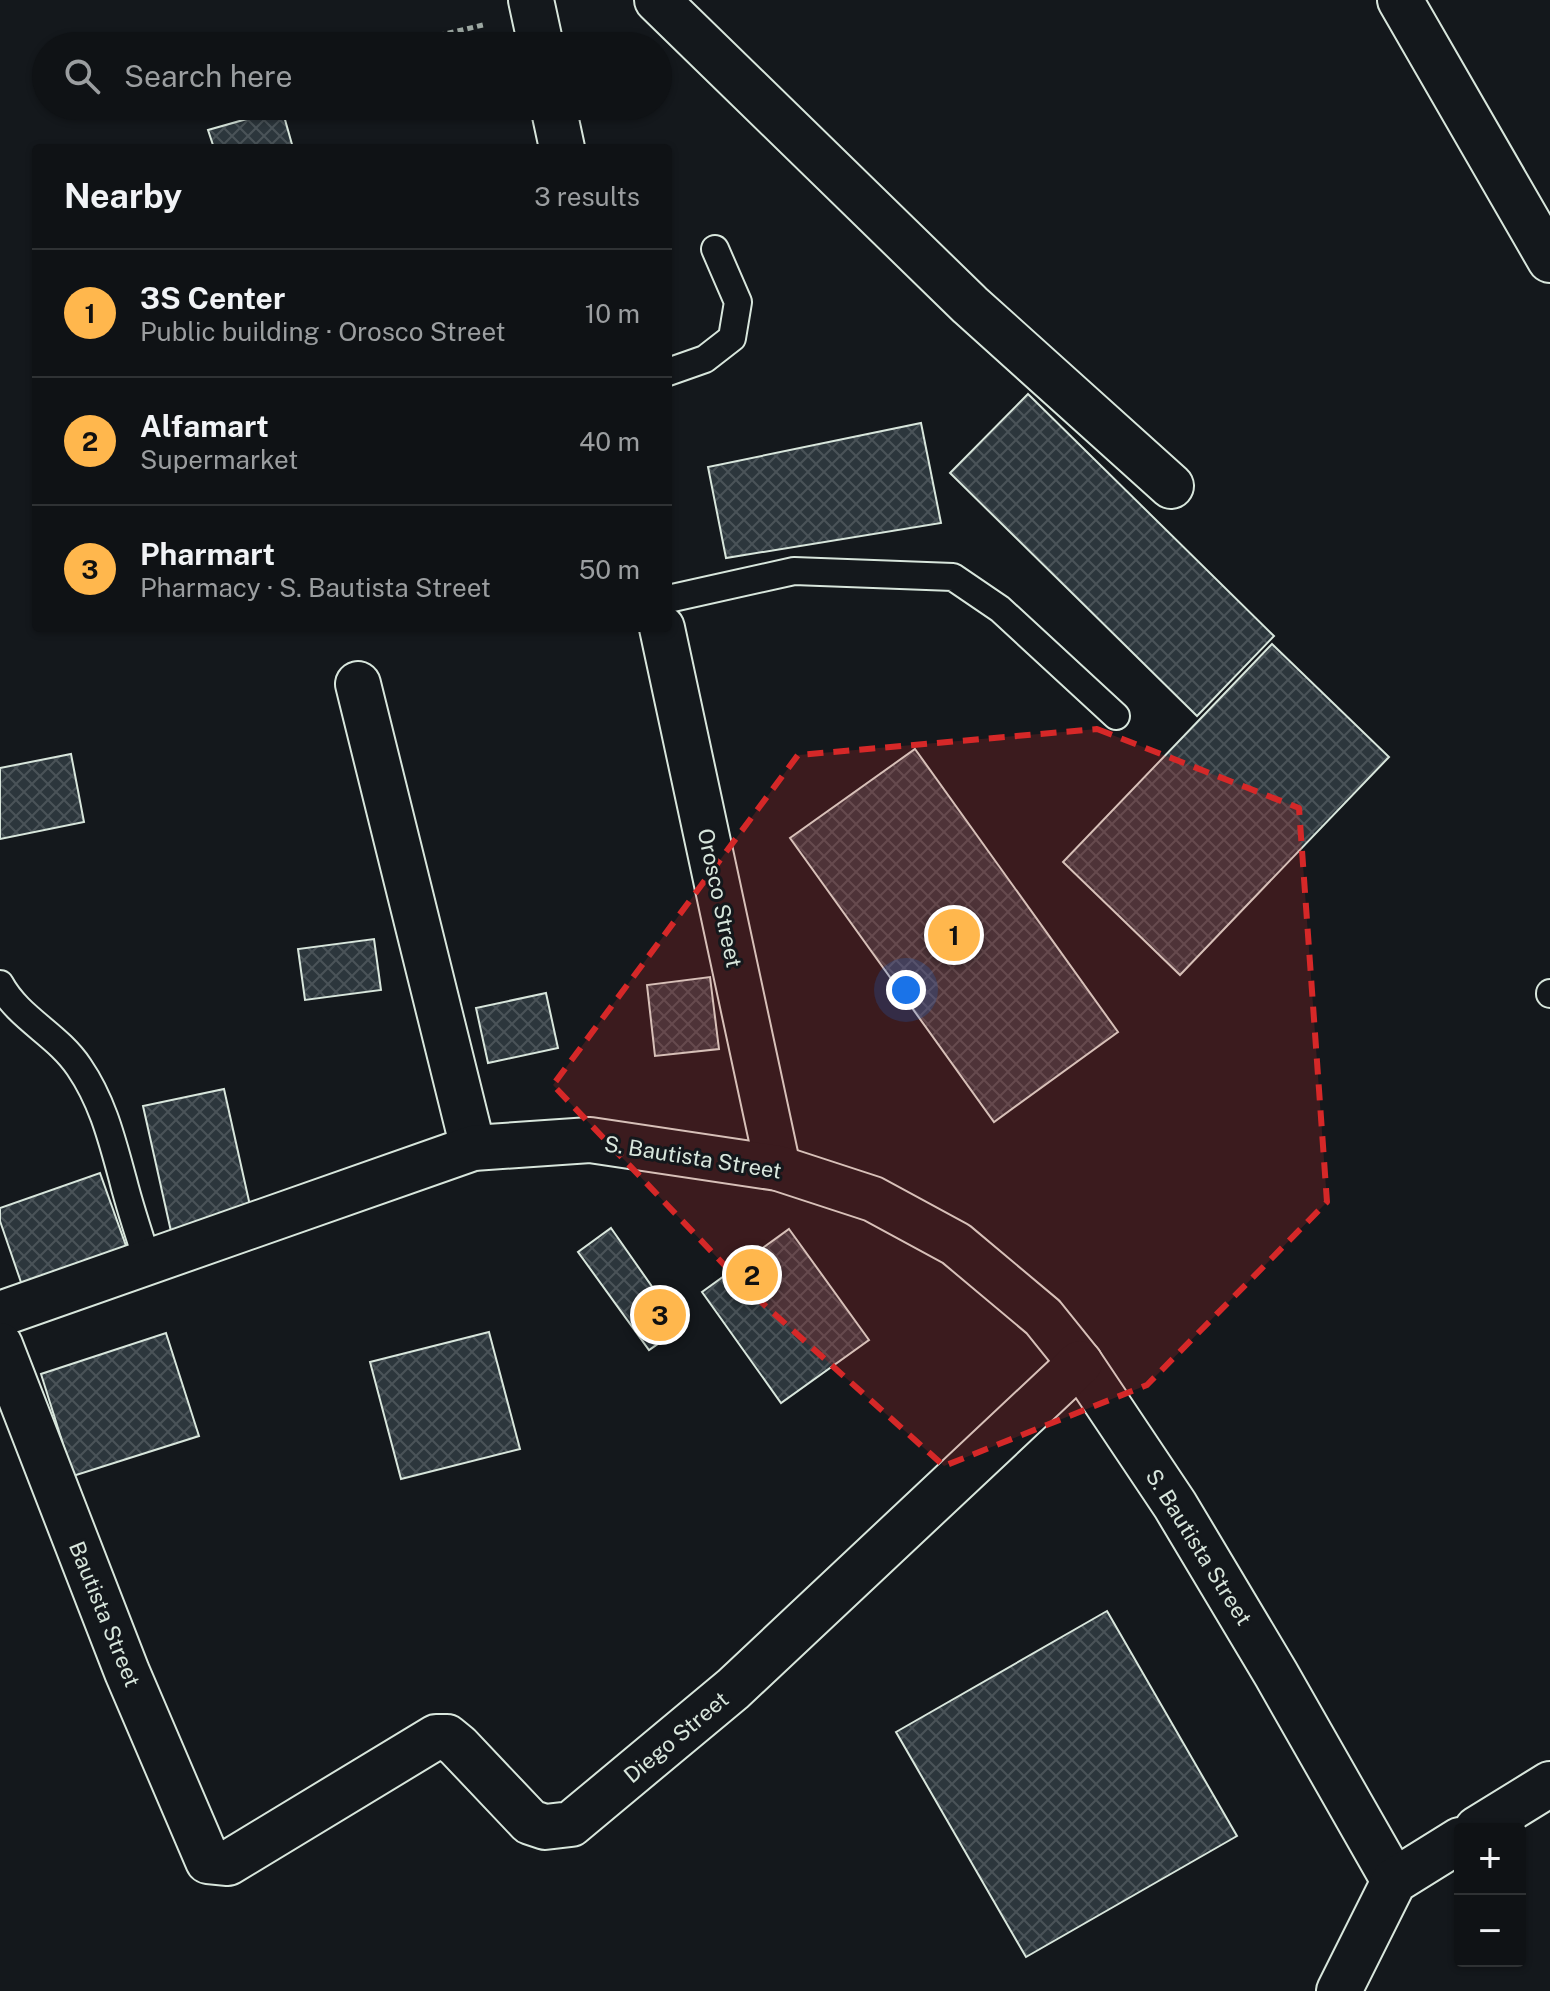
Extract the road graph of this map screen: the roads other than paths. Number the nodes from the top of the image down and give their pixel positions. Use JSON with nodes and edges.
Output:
{"nodes":[{"id":1,"x":657,"y":0,"type":"edge"},
{"id":2,"x":1400,"y":0,"type":"edge"},
{"id":3,"x":556,"y":120,"type":"edge"},
{"id":4,"x":561,"y":144,"type":"edge"},
{"id":5,"x":715,"y":249,"type":"dead end"},
{"id":6,"x":1550,"y":260,"type":"edge"},
{"id":7,"x":672,"y":371,"type":"edge"},
{"id":8,"x":1171,"y":486,"type":"dead end"},
{"id":9,"x":672,"y":598,"type":"edge"},
{"id":10,"x":663,"y":632,"type":"edge"},
{"id":11,"x":358,"y":684,"type":"dead end"},
{"id":12,"x":1116,"y":716,"type":"dead end"},
{"id":13,"x":0,"y":984,"type":"edge"},
{"id":14,"x":473,"y":1148,"type":"junction"},
{"id":15,"x":778,"y":1168,"type":"junction"},
{"id":16,"x":148,"y":1262,"type":"junction"},
{"id":17,"x":0,"y":1314,"type":"edge"},
{"id":18,"x":0,"y":1345,"type":"edge"},
{"id":19,"x":1080,"y":1363,"type":"junction"},
{"id":20,"x":1550,"y":1784,"type":"edge"},
{"id":21,"x":1487,"y":1823,"type":"edge"},
{"id":22,"x":1454,"y":1844,"type":"edge"},
{"id":23,"x":228,"y":1863,"type":"joint"},
{"id":24,"x":1394,"y":1881,"type":"junction"},
{"id":25,"x":1339,"y":1991,"type":"edge"}],
"edges":[{"from":1,"to":8,"type":"street"},
{"from":2,"to":6,"type":"street"},
{"from":3,"to":4,"type":"street"},
{"from":5,"to":7,"type":"lane"},
{"from":9,"to":12,"type":"lane"},
{"from":10,"to":15,"type":"street","name":"Orosco Street"},
{"from":11,"to":14,"type":"street"},
{"from":13,"to":16,"type":"lane"},
{"from":14,"to":15,"type":"street","name":"S. Bautista Street"},
{"from":14,"to":16,"type":"street","name":"S. Bautista Street"},
{"from":15,"to":19,"type":"street","name":"S. Bautista Street"},
{"from":16,"to":17,"type":"street","name":"S. Bautista Street"},
{"from":18,"to":23,"type":"street","name":"Bautista Street"},
{"from":19,"to":23,"type":"street","name":"Diego Street"},
{"from":19,"to":24,"type":"street","name":"S. Bautista Street"},
{"from":20,"to":21,"type":"street"},
{"from":22,"to":24,"type":"street"},
{"from":24,"to":25,"type":"street"}]}
